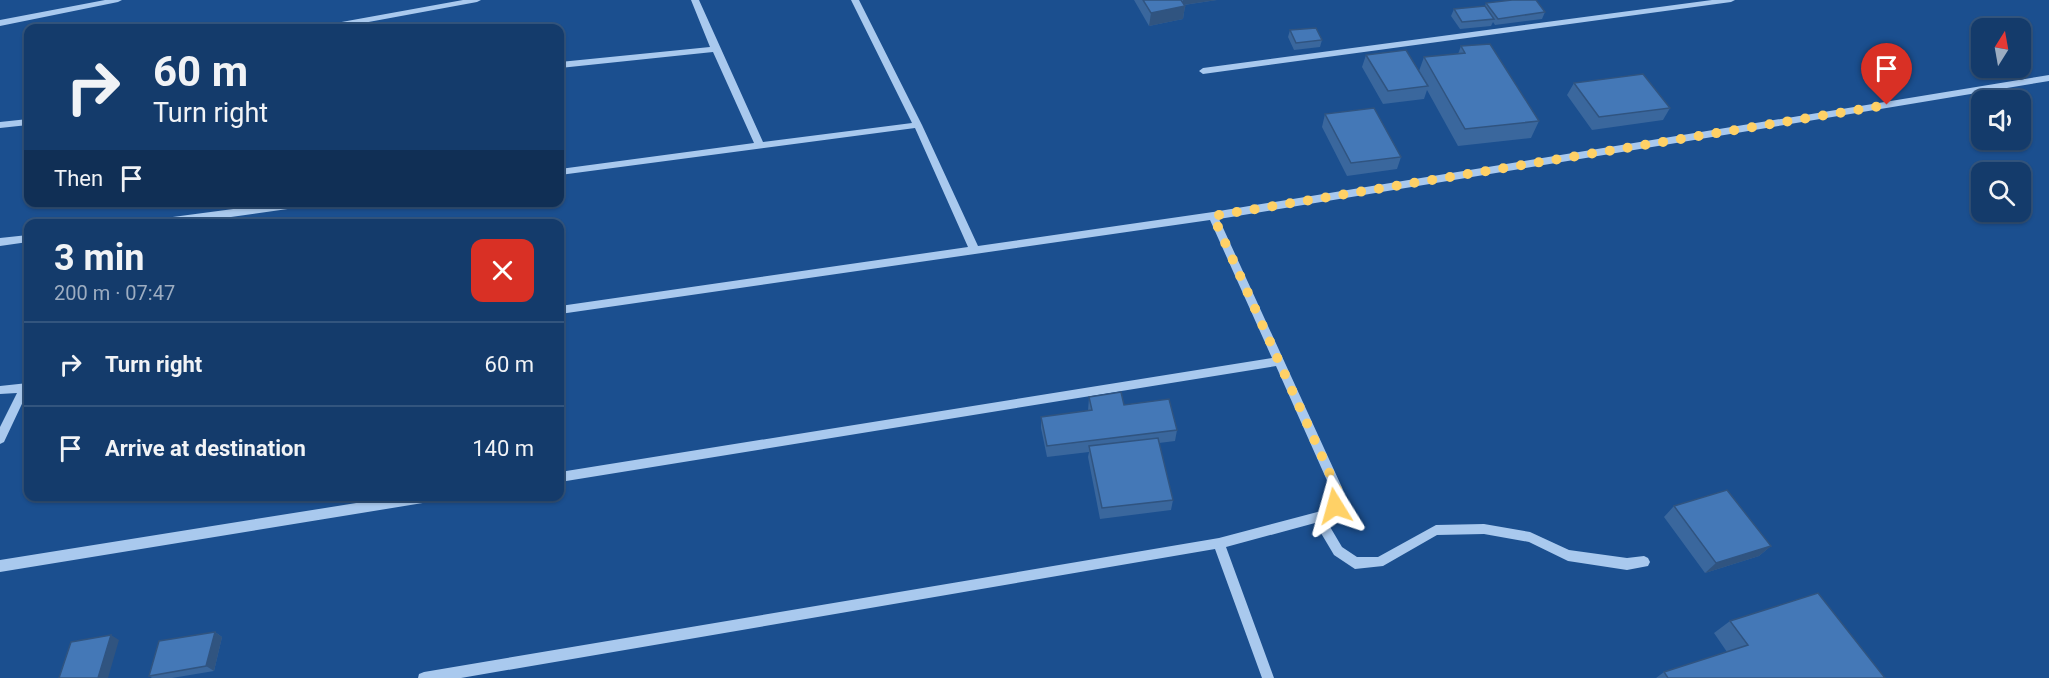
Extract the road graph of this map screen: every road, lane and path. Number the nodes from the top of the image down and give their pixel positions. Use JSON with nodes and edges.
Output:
{"nodes":[{"id":1,"x":118,"y":0,"type":"edge"},
{"id":2,"x":477,"y":0,"type":"edge"},
{"id":3,"x":695,"y":0,"type":"edge"},
{"id":4,"x":855,"y":0,"type":"edge"},
{"id":5,"x":1731,"y":0,"type":"edge"},
{"id":6,"x":0,"y":23,"type":"edge"},
{"id":7,"x":347,"y":24,"type":"edge"},
{"id":8,"x":714,"y":49,"type":"junction"},
{"id":9,"x":564,"y":65,"type":"edge"},
{"id":10,"x":1203,"y":72,"type":"dead end"},
{"id":11,"x":2049,"y":78,"type":"edge"},
{"id":12,"x":24,"y":122,"type":"edge"},
{"id":13,"x":0,"y":125,"type":"edge"},
{"id":14,"x":918,"y":125,"type":"junction"},
{"id":15,"x":760,"y":146,"type":"junction"},
{"id":16,"x":564,"y":171,"type":"edge"},
{"id":17,"x":278,"y":207,"type":"edge"},
{"id":18,"x":1213,"y":216,"type":"junction"},
{"id":19,"x":188,"y":219,"type":"edge"},
{"id":20,"x":24,"y":239,"type":"edge"},
{"id":21,"x":0,"y":242,"type":"edge"},
{"id":22,"x":974,"y":249,"type":"junction"},
{"id":23,"x":564,"y":308,"type":"edge"},
{"id":24,"x":1278,"y":361,"type":"junction"},
{"id":25,"x":24,"y":387,"type":"edge"},
{"id":26,"x":0,"y":390,"type":"edge"},
{"id":27,"x":24,"y":393,"type":"edge"},
{"id":28,"x":0,"y":439,"type":"edge"},
{"id":29,"x":564,"y":476,"type":"edge"},
{"id":30,"x":404,"y":501,"type":"edge"},
{"id":31,"x":1319,"y":518,"type":"junction"},
{"id":32,"x":1219,"y":543,"type":"junction"},
{"id":33,"x":1644,"y":562,"type":"dead end"},
{"id":34,"x":0,"y":566,"type":"edge"},
{"id":35,"x":424,"y":678,"type":"edge"},
{"id":36,"x":1268,"y":678,"type":"edge"}],
"edges":[{"from":1,"to":6,"type":"street"},
{"from":2,"to":7,"type":"street"},
{"from":3,"to":8,"type":"street"},
{"from":4,"to":14,"type":"street"},
{"from":5,"to":10,"type":"street"},
{"from":8,"to":9,"type":"street"},
{"from":8,"to":15,"type":"street"},
{"from":11,"to":18,"type":"street"},
{"from":12,"to":13,"type":"street"},
{"from":14,"to":15,"type":"street"},
{"from":14,"to":22,"type":"street"},
{"from":15,"to":16,"type":"street"},
{"from":17,"to":19,"type":"street"},
{"from":18,"to":22,"type":"street"},
{"from":18,"to":24,"type":"street"},
{"from":20,"to":21,"type":"street"},
{"from":22,"to":23,"type":"street"},
{"from":24,"to":29,"type":"street"},
{"from":24,"to":31,"type":"street"},
{"from":25,"to":26,"type":"street"},
{"from":27,"to":28,"type":"street"},
{"from":30,"to":34,"type":"street"},
{"from":31,"to":32,"type":"street"},
{"from":31,"to":33,"type":"street"},
{"from":32,"to":35,"type":"street"},
{"from":32,"to":36,"type":"street"}]}
